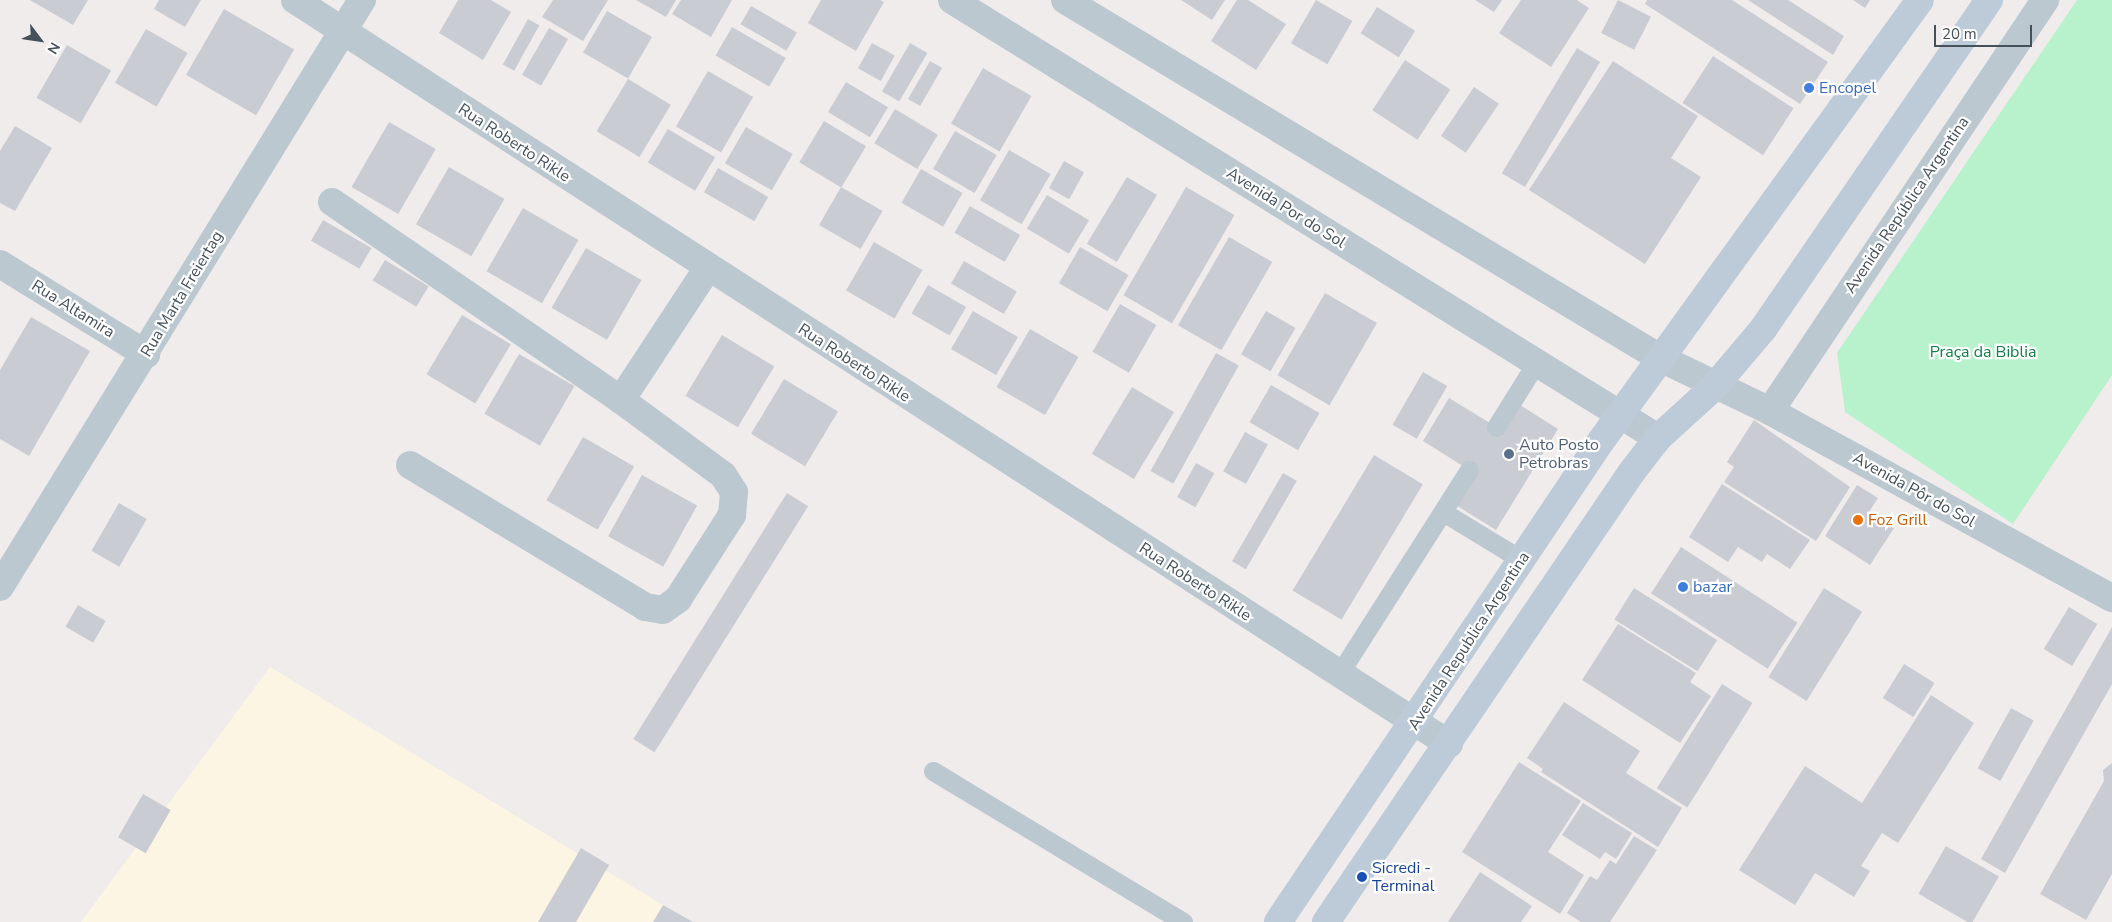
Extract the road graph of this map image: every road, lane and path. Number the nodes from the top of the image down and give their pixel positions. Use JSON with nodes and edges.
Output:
{"nodes":[{"id":1,"x":295,"y":0,"type":"edge"},
{"id":2,"x":362,"y":0,"type":"edge"},
{"id":3,"x":952,"y":0,"type":"edge"},
{"id":4,"x":1065,"y":0,"type":"edge"},
{"id":5,"x":1920,"y":0,"type":"edge"},
{"id":6,"x":1989,"y":0,"type":"edge"},
{"id":7,"x":2045,"y":0,"type":"edge"},
{"id":8,"x":343,"y":31,"type":"junction"},
{"id":9,"x":332,"y":202,"type":"dead end"},
{"id":10,"x":0,"y":264,"type":"edge"},
{"id":11,"x":707,"y":269,"type":"junction"},
{"id":12,"x":146,"y":354,"type":"junction"},
{"id":13,"x":1660,"y":358,"type":"junction"},
{"id":14,"x":1536,"y":363,"type":"junction"},
{"id":15,"x":1714,"y":387,"type":"junction"},
{"id":16,"x":621,"y":400,"type":"junction"},
{"id":17,"x":1770,"y":411,"type":"junction"},
{"id":18,"x":1619,"y":415,"type":"junction"},
{"id":19,"x":1496,"y":427,"type":"dead end"},
{"id":20,"x":1658,"y":438,"type":"junction"},
{"id":21,"x":410,"y":465,"type":"dead end"},
{"id":22,"x":1469,"y":470,"type":"dead end"},
{"id":23,"x":1443,"y":512,"type":"junction"},
{"id":24,"x":1522,"y":560,"type":"junction"},
{"id":25,"x":0,"y":587,"type":"edge"},
{"id":26,"x":2112,"y":598,"type":"edge"},
{"id":27,"x":1339,"y":674,"type":"junction"},
{"id":28,"x":1416,"y":722,"type":"junction"},
{"id":29,"x":1449,"y":744,"type":"junction"},
{"id":30,"x":933,"y":771,"type":"dead end"},
{"id":31,"x":1183,"y":922,"type":"edge"},
{"id":32,"x":1278,"y":922,"type":"edge"},
{"id":33,"x":1326,"y":922,"type":"edge"}],
"edges":[{"from":1,"to":8,"type":"street","name":"Rua Roberto Rikle"},
{"from":2,"to":8,"type":"street","name":"Rua Marta Freiertag"},
{"from":3,"to":14,"type":"street","name":"Avenida Por do Sol"},
{"from":4,"to":13,"type":"street"},
{"from":5,"to":13,"type":"main road"},
{"from":6,"to":15,"type":"main road"},
{"from":7,"to":17,"type":"street","name":"Avenida República Argentina"},
{"from":8,"to":11,"type":"street","name":"Rua Roberto Rikle"},
{"from":8,"to":12,"type":"street","name":"Rua Marta Freiertag"},
{"from":9,"to":16,"type":"street"},
{"from":10,"to":12,"type":"street","name":"Rua Altamira"},
{"from":11,"to":16,"type":"street"},
{"from":11,"to":27,"type":"street","name":"Rua Roberto Rikle"},
{"from":12,"to":25,"type":"street","name":"Rua Marta Freiertag"},
{"from":13,"to":15,"type":"street","name":"Avenida Pôr do Sol"},
{"from":13,"to":18,"type":"main road","name":"Avenida Republica Argentina"},
{"from":14,"to":18,"type":"street","name":"Avenida Por do Sol"},
{"from":14,"to":19,"type":"lane"},
{"from":15,"to":17,"type":"street","name":"Avenida Pôr do Sol"},
{"from":15,"to":20,"type":"main road"},
{"from":16,"to":21,"type":"street"},
{"from":17,"to":26,"type":"street","name":"Avenida Pôr do Sol"},
{"from":18,"to":20,"type":"street","name":"Avenida Por do Sol"},
{"from":18,"to":24,"type":"main road","name":"Avenida Republica Argentina"},
{"from":20,"to":29,"type":"main road"},
{"from":22,"to":23,"type":"lane"},
{"from":23,"to":24,"type":"lane"},
{"from":23,"to":27,"type":"lane"},
{"from":24,"to":28,"type":"main road","name":"Avenida Republica Argentina"},
{"from":27,"to":28,"type":"street","name":"Rua Roberto Rikle"},
{"from":28,"to":29,"type":"street","name":"Rua Roberto Rikle"},
{"from":28,"to":32,"type":"main road","name":"Avenida Republica Argentina"},
{"from":29,"to":33,"type":"main road"},
{"from":30,"to":31,"type":"lane"}]}
